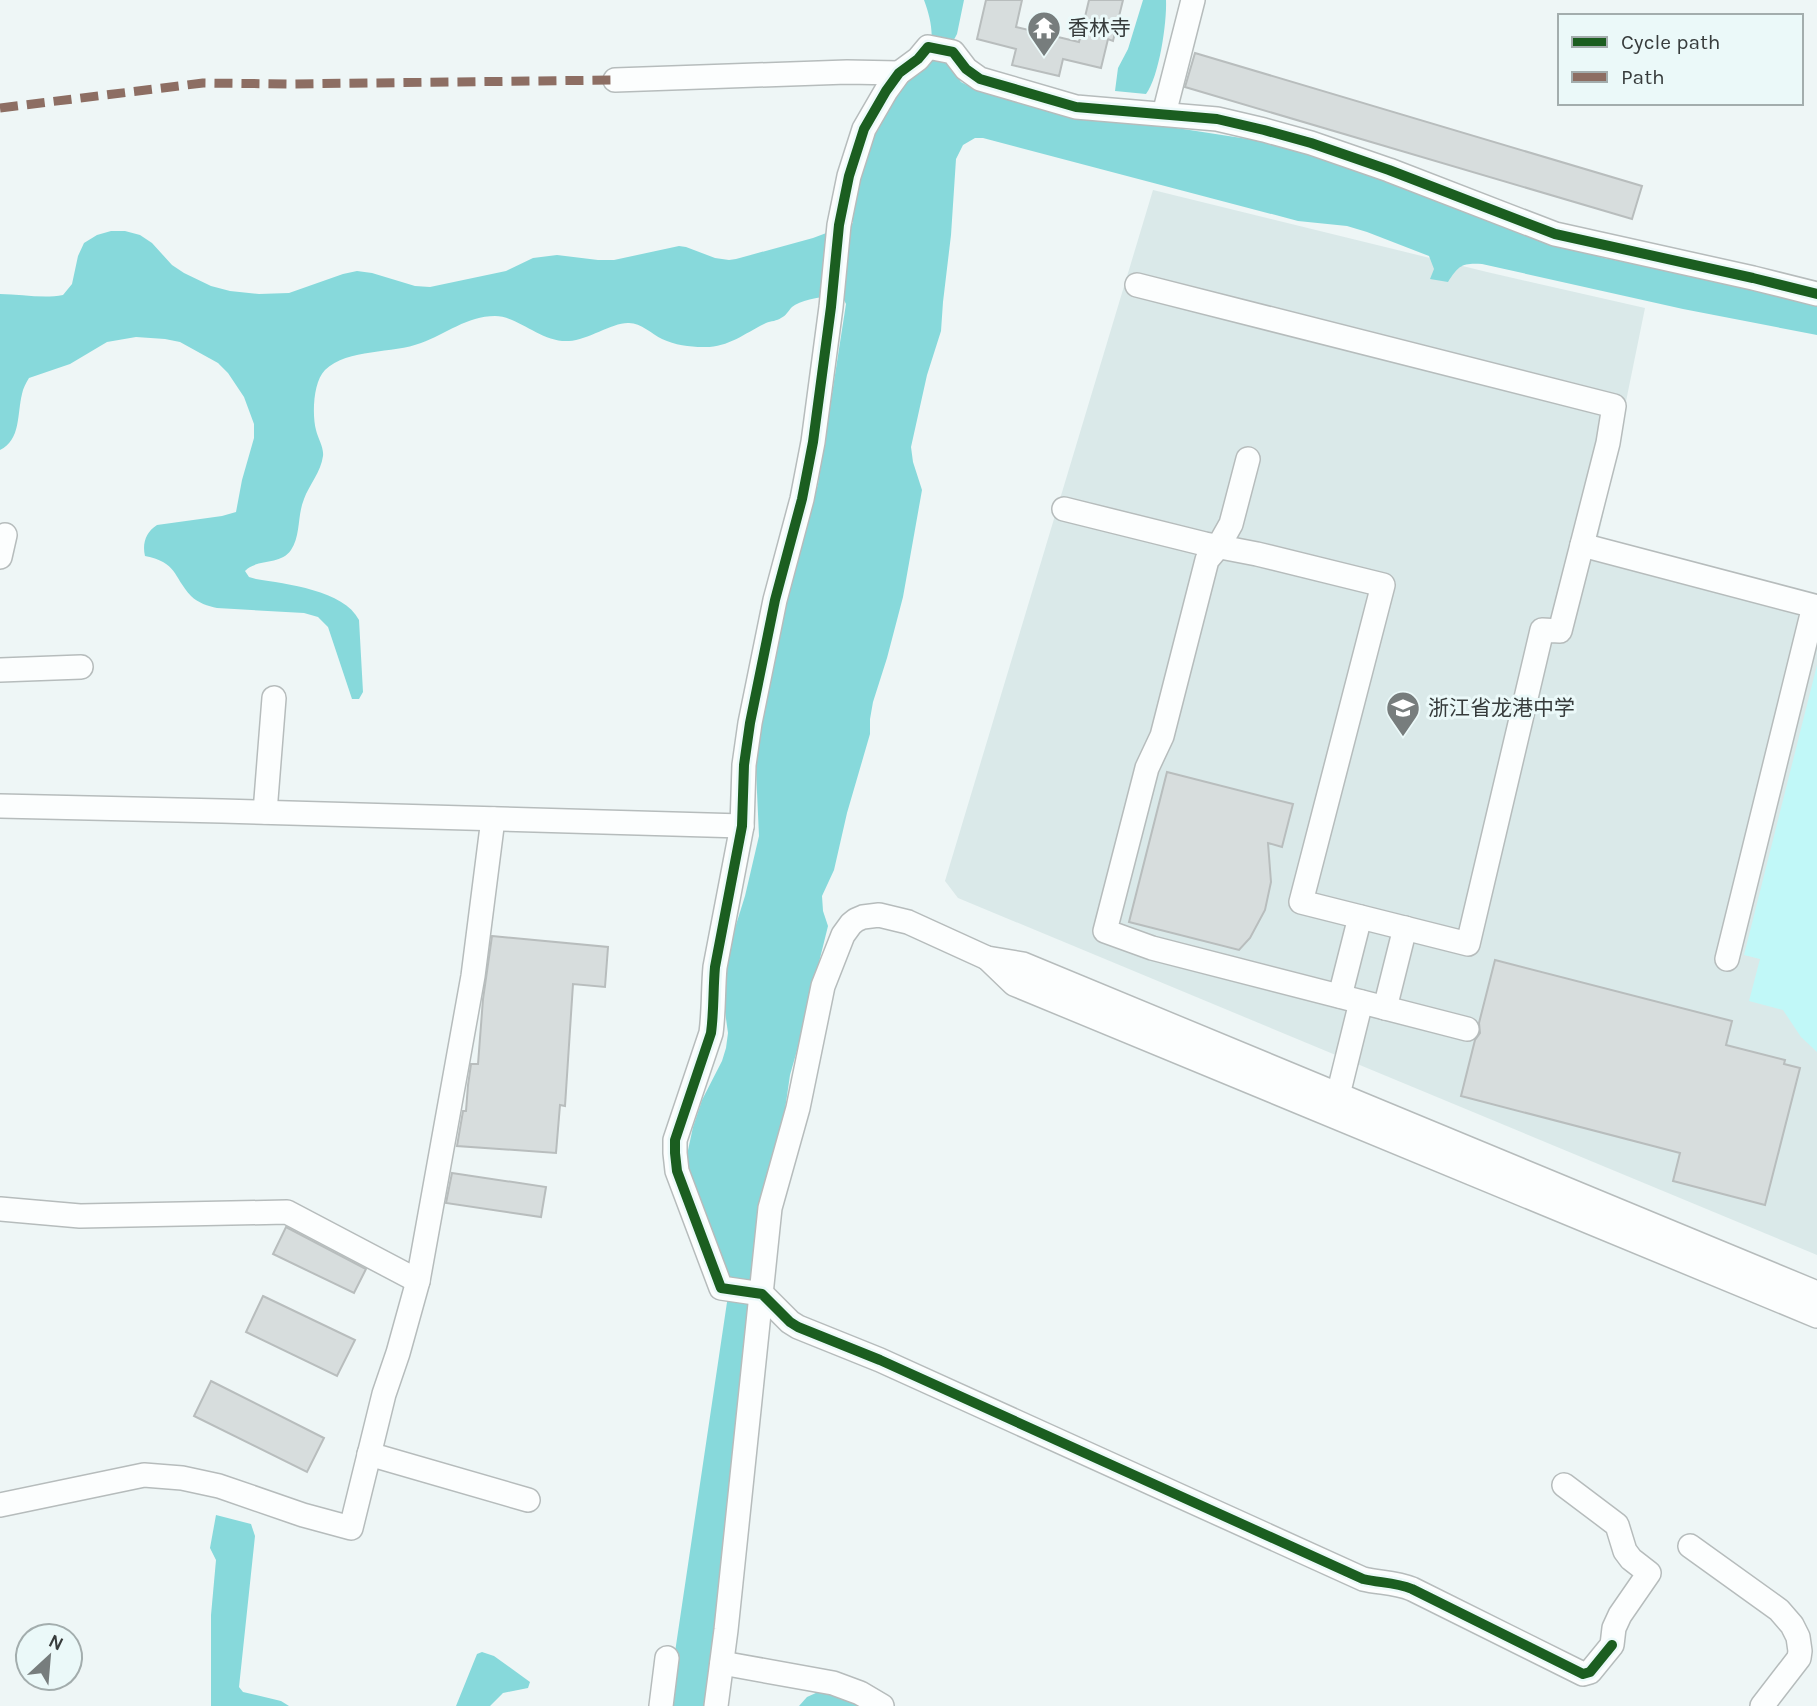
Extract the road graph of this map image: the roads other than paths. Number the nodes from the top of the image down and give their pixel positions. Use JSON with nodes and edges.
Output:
{"nodes":[{"id":1,"x":1193,"y":0,"type":"edge"},
{"id":2,"x":899,"y":74,"type":"junction"},
{"id":3,"x":615,"y":80,"type":"dead end"},
{"id":4,"x":1164,"y":114,"type":"junction"},
{"id":5,"x":1137,"y":285,"type":"dead end"},
{"id":6,"x":1817,"y":294,"type":"edge"},
{"id":7,"x":1248,"y":459,"type":"dead end"},
{"id":8,"x":1064,"y":509,"type":"dead end"},
{"id":9,"x":1582,"y":545,"type":"junction"},
{"id":10,"x":1218,"y":547,"type":"junction"},
{"id":11,"x":81,"y":667,"type":"dead end"},
{"id":12,"x":0,"y":670,"type":"edge"},
{"id":13,"x":274,"y":698,"type":"dead end"},
{"id":14,"x":0,"y":806,"type":"edge"},
{"id":15,"x":265,"y":812,"type":"junction"},
{"id":16,"x":493,"y":819,"type":"junction"},
{"id":17,"x":742,"y":826,"type":"junction"},
{"id":18,"x":1360,"y":917,"type":"junction"},
{"id":19,"x":1405,"y":928,"type":"junction"},
{"id":20,"x":987,"y":958,"type":"junction"},
{"id":21,"x":1727,"y":959,"type":"dead end"},
{"id":22,"x":1351,"y":999,"type":"junction"},
{"id":23,"x":1385,"y":1008,"type":"junction"},
{"id":24,"x":1467,"y":1029,"type":"dead end"},
{"id":25,"x":1338,"y":1095,"type":"junction"},
{"id":26,"x":0,"y":1209,"type":"edge"},
{"id":27,"x":418,"y":1281,"type":"junction"},
{"id":28,"x":1817,"y":1293,"type":"edge"},
{"id":29,"x":762,"y":1294,"type":"junction"},
{"id":30,"x":1817,"y":1316,"type":"edge"},
{"id":31,"x":369,"y":1454,"type":"junction"},
{"id":32,"x":1564,"y":1485,"type":"dead end"},
{"id":33,"x":528,"y":1500,"type":"dead end"},
{"id":34,"x":0,"y":1505,"type":"edge"},
{"id":35,"x":1690,"y":1546,"type":"dead end"},
{"id":36,"x":667,"y":1658,"type":"dead end"},
{"id":37,"x":722,"y":1663,"type":"junction"},
{"id":38,"x":660,"y":1706,"type":"edge"},
{"id":39,"x":716,"y":1706,"type":"edge"},
{"id":40,"x":882,"y":1706,"type":"edge"},
{"id":41,"x":1762,"y":1706,"type":"edge"}],
"edges":[{"from":1,"to":4,"type":"street"},
{"from":2,"to":3,"type":"street"},
{"from":2,"to":4,"type":"street"},
{"from":2,"to":17,"type":"street"},
{"from":4,"to":6,"type":"street"},
{"from":5,"to":9,"type":"street"},
{"from":7,"to":10,"type":"street"},
{"from":8,"to":10,"type":"street"},
{"from":9,"to":19,"type":"street"},
{"from":9,"to":21,"type":"street"},
{"from":10,"to":18,"type":"street"},
{"from":10,"to":22,"type":"street"},
{"from":11,"to":12,"type":"street"},
{"from":13,"to":15,"type":"street"},
{"from":14,"to":15,"type":"street"},
{"from":15,"to":16,"type":"street"},
{"from":16,"to":17,"type":"street"},
{"from":16,"to":27,"type":"street"},
{"from":17,"to":29,"type":"street"},
{"from":18,"to":19,"type":"street"},
{"from":18,"to":22,"type":"street"},
{"from":19,"to":23,"type":"street"},
{"from":20,"to":25,"type":"street"},
{"from":20,"to":29,"type":"street"},
{"from":20,"to":30,"type":"street"},
{"from":22,"to":23,"type":"street"},
{"from":22,"to":25,"type":"street"},
{"from":23,"to":24,"type":"street"},
{"from":25,"to":28,"type":"street"},
{"from":26,"to":27,"type":"street"},
{"from":27,"to":31,"type":"street"},
{"from":29,"to":32,"type":"street"},
{"from":29,"to":37,"type":"street"},
{"from":31,"to":33,"type":"street"},
{"from":31,"to":34,"type":"street"},
{"from":35,"to":41,"type":"street"},
{"from":36,"to":38,"type":"street"},
{"from":37,"to":39,"type":"street"},
{"from":37,"to":40,"type":"street"}]}
